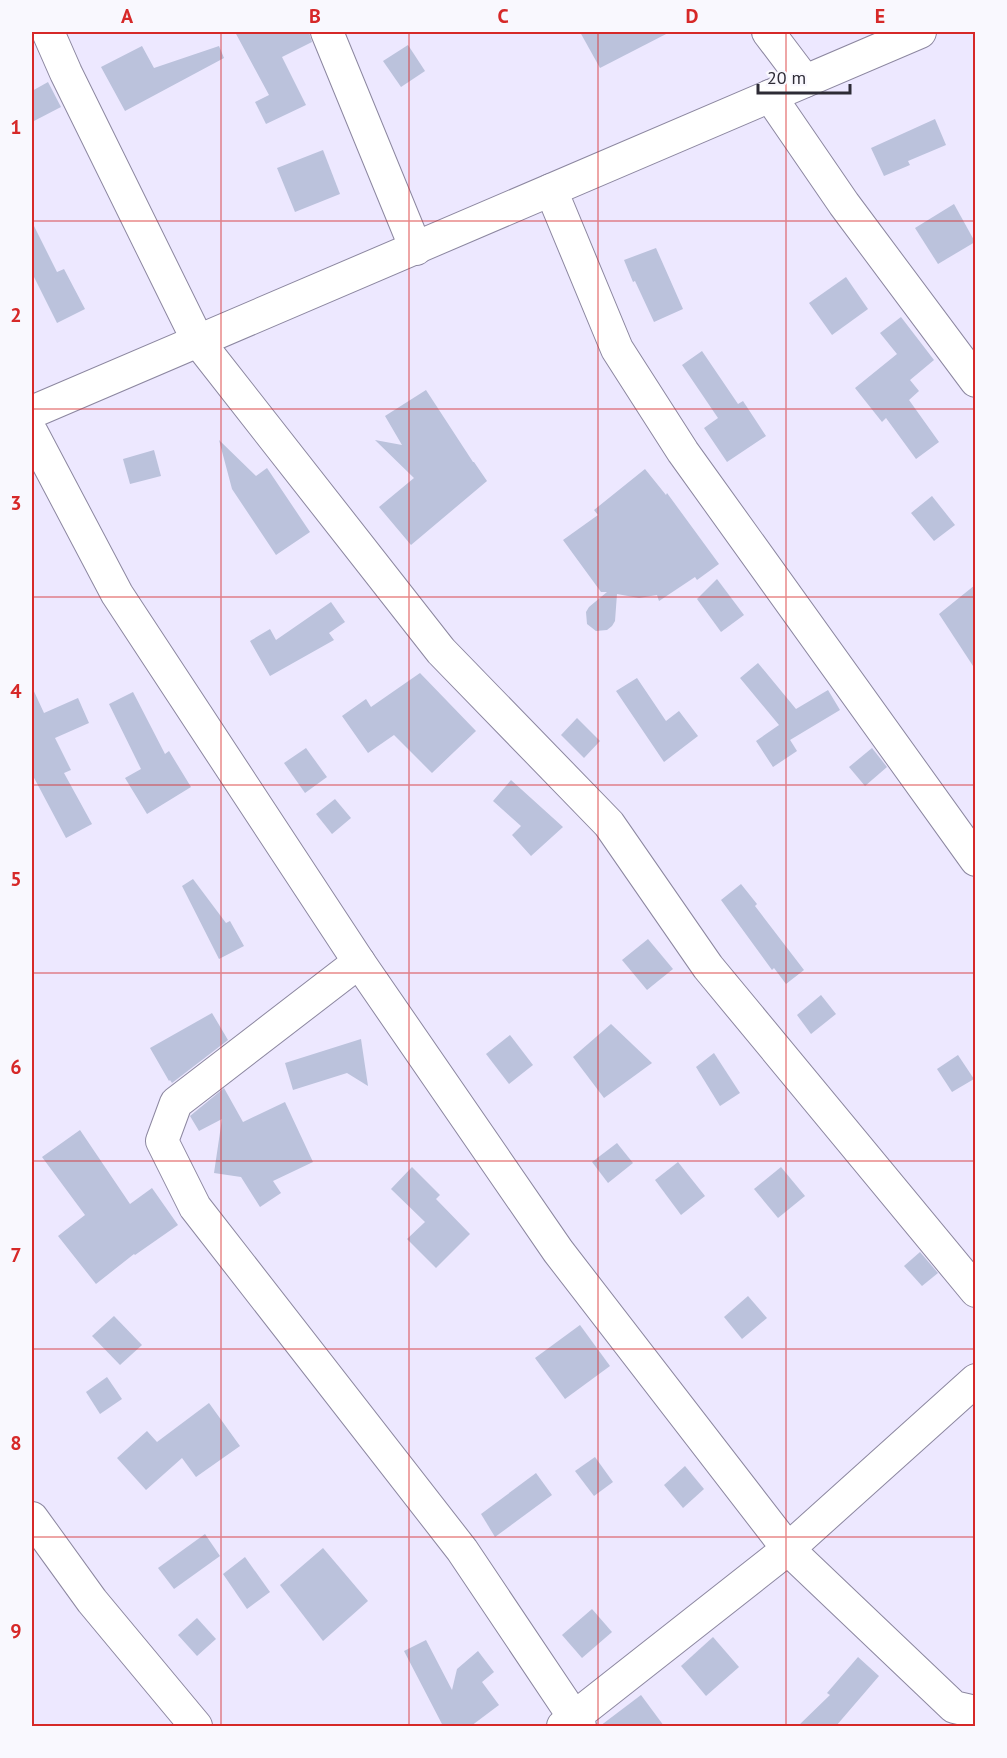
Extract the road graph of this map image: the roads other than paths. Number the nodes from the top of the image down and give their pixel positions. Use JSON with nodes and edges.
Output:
{"nodes":[{"id":1,"x":48,"y":32,"type":"edge"},
{"id":2,"x":327,"y":32,"type":"edge"},
{"id":3,"x":768,"y":32,"type":"edge"},
{"id":4,"x":920,"y":32,"type":"edge"},
{"id":5,"x":805,"y":81,"type":"junction"},
{"id":6,"x":770,"y":96,"type":"junction"},
{"id":7,"x":551,"y":190,"type":"junction"},
{"id":8,"x":416,"y":249,"type":"junction"},
{"id":9,"x":198,"y":341,"type":"junction"},
{"id":10,"x":975,"y":381,"type":"edge"},
{"id":11,"x":32,"y":412,"type":"edge"},
{"id":12,"x":32,"y":433,"type":"edge"},
{"id":13,"x":975,"y":860,"type":"edge"},
{"id":14,"x":359,"y":962,"type":"junction"},
{"id":15,"x":975,"y":1291,"type":"edge"},
{"id":16,"x":975,"y":1380,"type":"edge"},
{"id":17,"x":32,"y":1518,"type":"edge"},
{"id":18,"x":788,"y":1549,"type":"junction"},
{"id":19,"x":964,"y":1715,"type":"edge"},
{"id":20,"x":572,"y":1724,"type":"edge"},
{"id":21,"x":196,"y":1726,"type":"edge"}],
"edges":[{"from":1,"to":9,"type":"street"},
{"from":2,"to":8,"type":"street"},
{"from":3,"to":5,"type":"street"},
{"from":4,"to":5,"type":"street"},
{"from":5,"to":6,"type":"street"},
{"from":6,"to":7,"type":"street"},
{"from":6,"to":10,"type":"street"},
{"from":7,"to":8,"type":"street"},
{"from":7,"to":13,"type":"street"},
{"from":8,"to":9,"type":"street"},
{"from":9,"to":11,"type":"street"},
{"from":9,"to":15,"type":"street"},
{"from":12,"to":14,"type":"street"},
{"from":14,"to":18,"type":"street"},
{"from":14,"to":20,"type":"street"},
{"from":16,"to":18,"type":"street"},
{"from":17,"to":21,"type":"street"},
{"from":18,"to":19,"type":"street"},
{"from":18,"to":20,"type":"street"}]}
